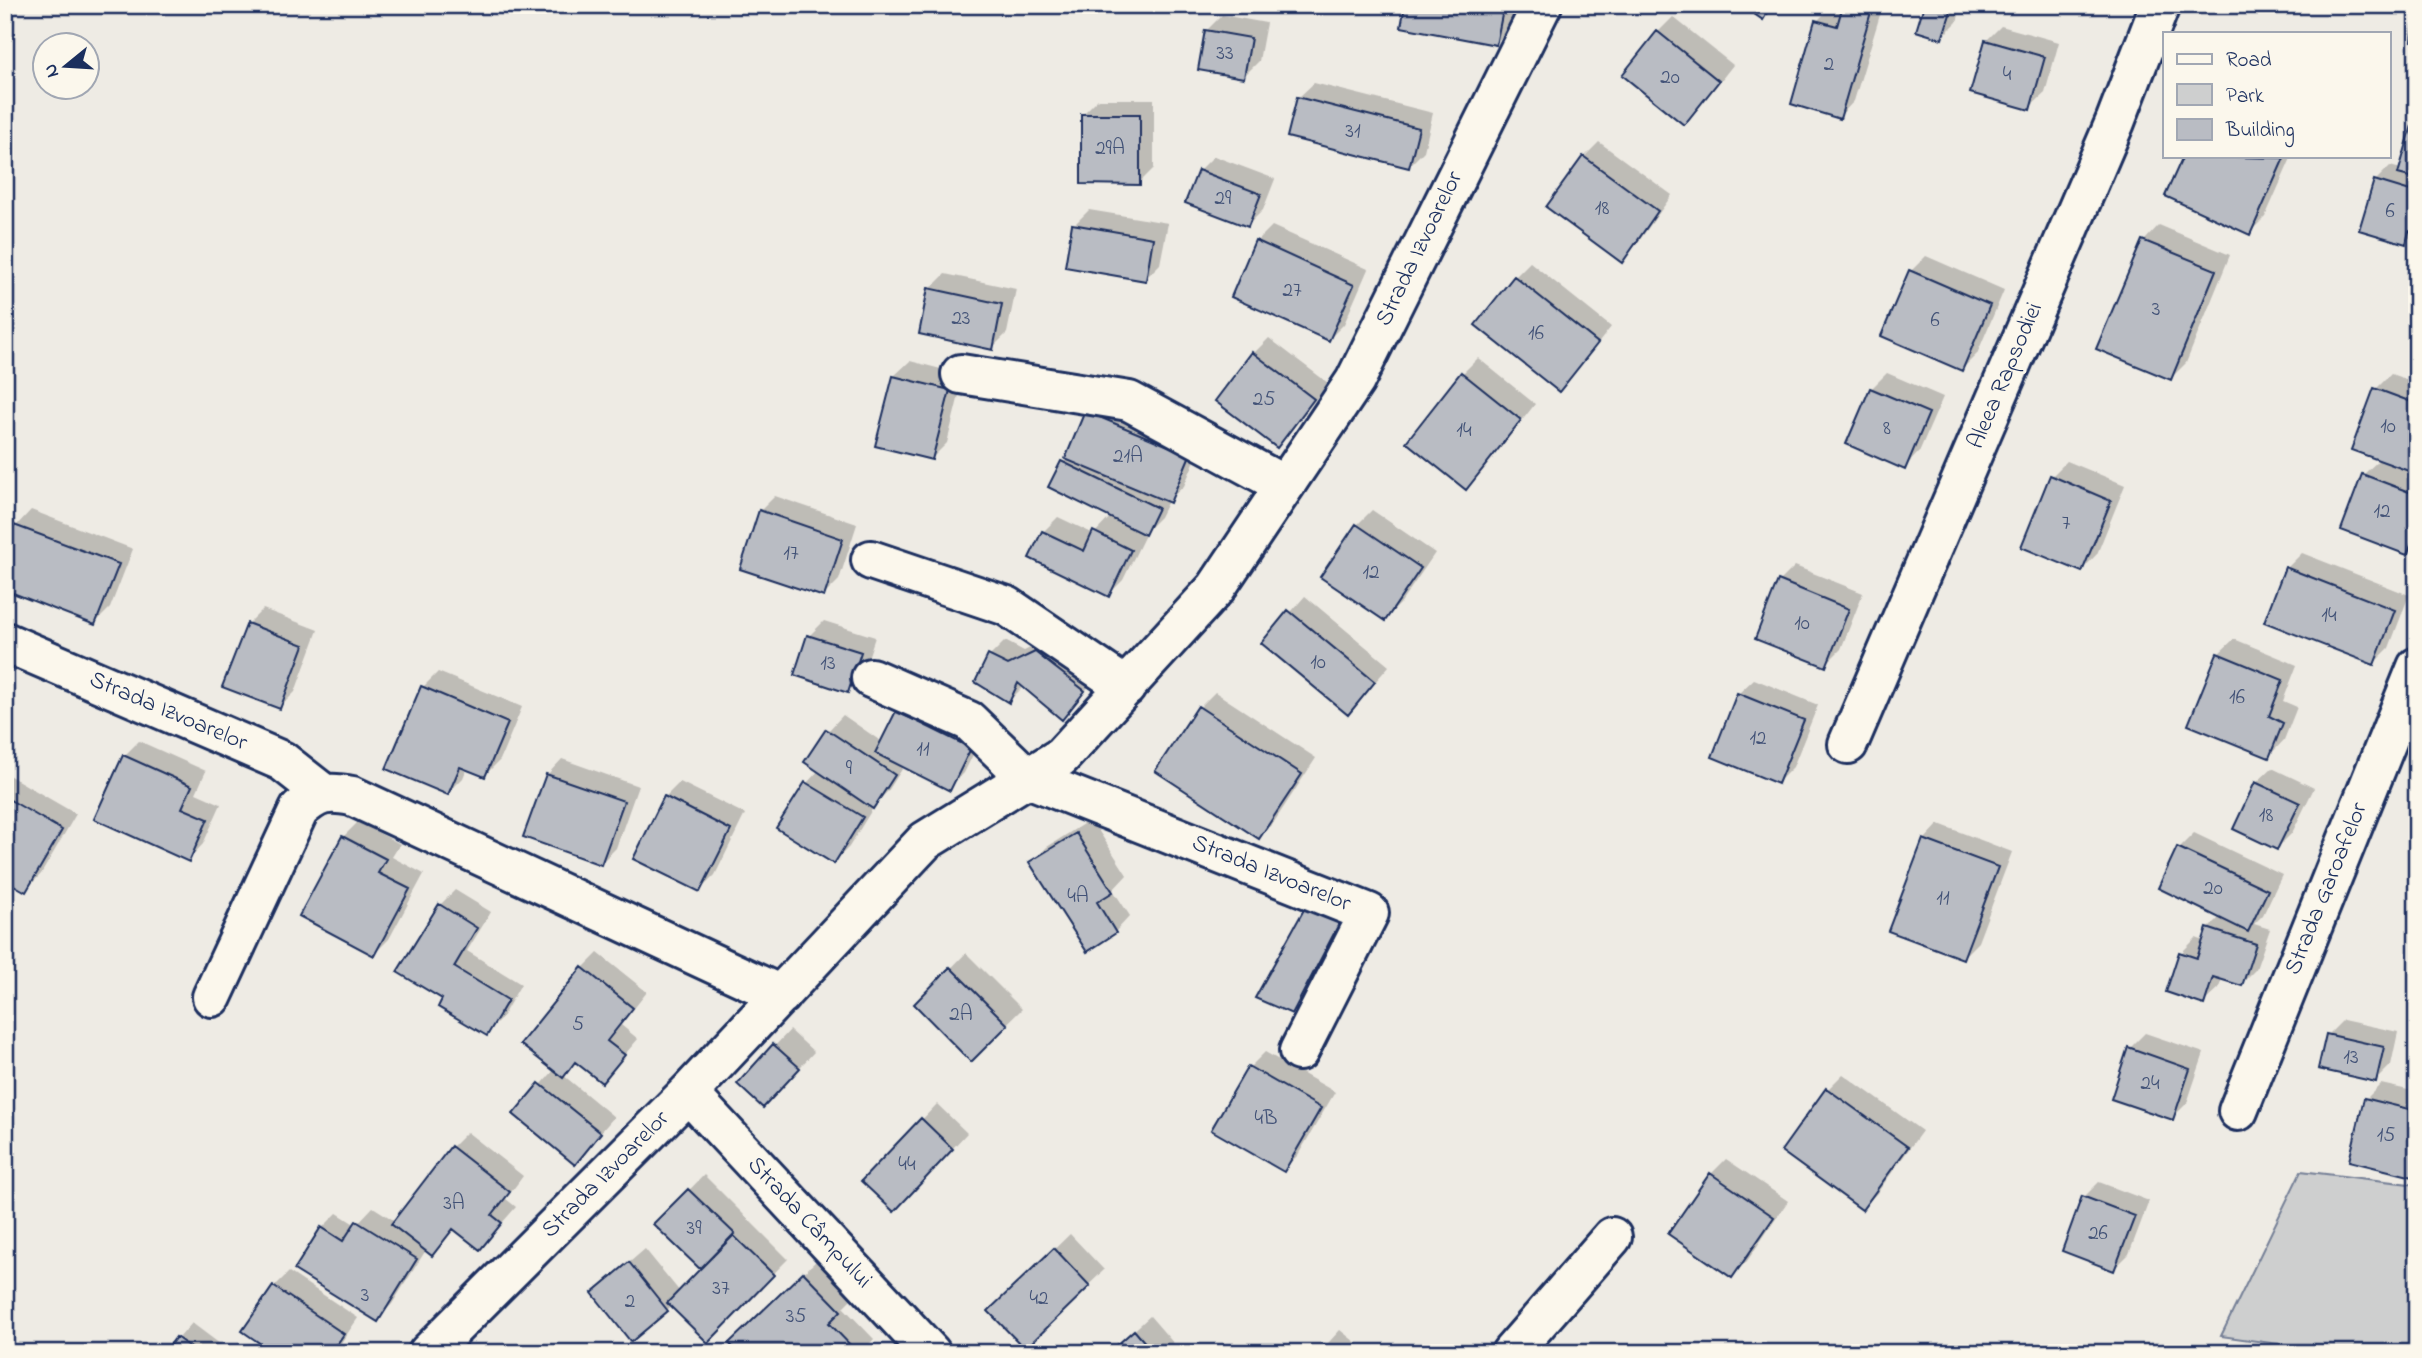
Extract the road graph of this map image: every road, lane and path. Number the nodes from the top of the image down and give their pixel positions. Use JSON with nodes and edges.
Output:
{"nodes":[{"id":1,"x":1542,"y":5,"type":"edge"},
{"id":2,"x":2160,"y":5,"type":"edge"},
{"id":3,"x":961,"y":374,"type":"dead end"},
{"id":4,"x":1284,"y":485,"type":"junction"},
{"id":5,"x":871,"y":560,"type":"dead end"},
{"id":6,"x":5,"y":642,"type":"edge"},
{"id":7,"x":2417,"y":667,"type":"edge"},
{"id":8,"x":871,"y":678,"type":"dead end"},
{"id":9,"x":1126,"y":687,"type":"junction"},
{"id":10,"x":1848,"y":744,"type":"dead end"},
{"id":11,"x":1028,"y":778,"type":"junction"},
{"id":12,"x":324,"y":794,"type":"junction"},
{"id":13,"x":781,"y":995,"type":"junction"},
{"id":14,"x":212,"y":997,"type":"dead end"},
{"id":15,"x":1299,"y":1051,"type":"dead end"},
{"id":16,"x":688,"y":1093,"type":"junction"},
{"id":17,"x":2238,"y":1111,"type":"dead end"},
{"id":18,"x":1612,"y":1237,"type":"dead end"},
{"id":19,"x":428,"y":1353,"type":"edge"},
{"id":20,"x":931,"y":1353,"type":"edge"},
{"id":21,"x":1511,"y":1353,"type":"edge"}],
"edges":[{"from":1,"to":4,"type":"street","name":"Strada Izvoarelor"},
{"from":2,"to":10,"type":"street","name":"Aleea Rapsodiei"},
{"from":3,"to":4,"type":"street"},
{"from":4,"to":9,"type":"street","name":"Strada Izvoarelor"},
{"from":5,"to":9,"type":"street"},
{"from":6,"to":12,"type":"street","name":"Strada Izvoarelor"},
{"from":7,"to":17,"type":"street","name":"Strada Garoafelor"},
{"from":8,"to":11,"type":"street","name":"Strada Izvoarelor"},
{"from":9,"to":11,"type":"street","name":"Strada Izvoarelor"},
{"from":11,"to":13,"type":"street","name":"Strada Izvoarelor"},
{"from":11,"to":15,"type":"street","name":"Strada Izvoarelor"},
{"from":12,"to":13,"type":"street"},
{"from":12,"to":14,"type":"street"},
{"from":13,"to":16,"type":"street","name":"Strada Izvoarelor"},
{"from":16,"to":19,"type":"street","name":"Strada Izvoarelor"},
{"from":16,"to":20,"type":"street","name":"Strada Câmpului"},
{"from":18,"to":21,"type":"street"}]}
